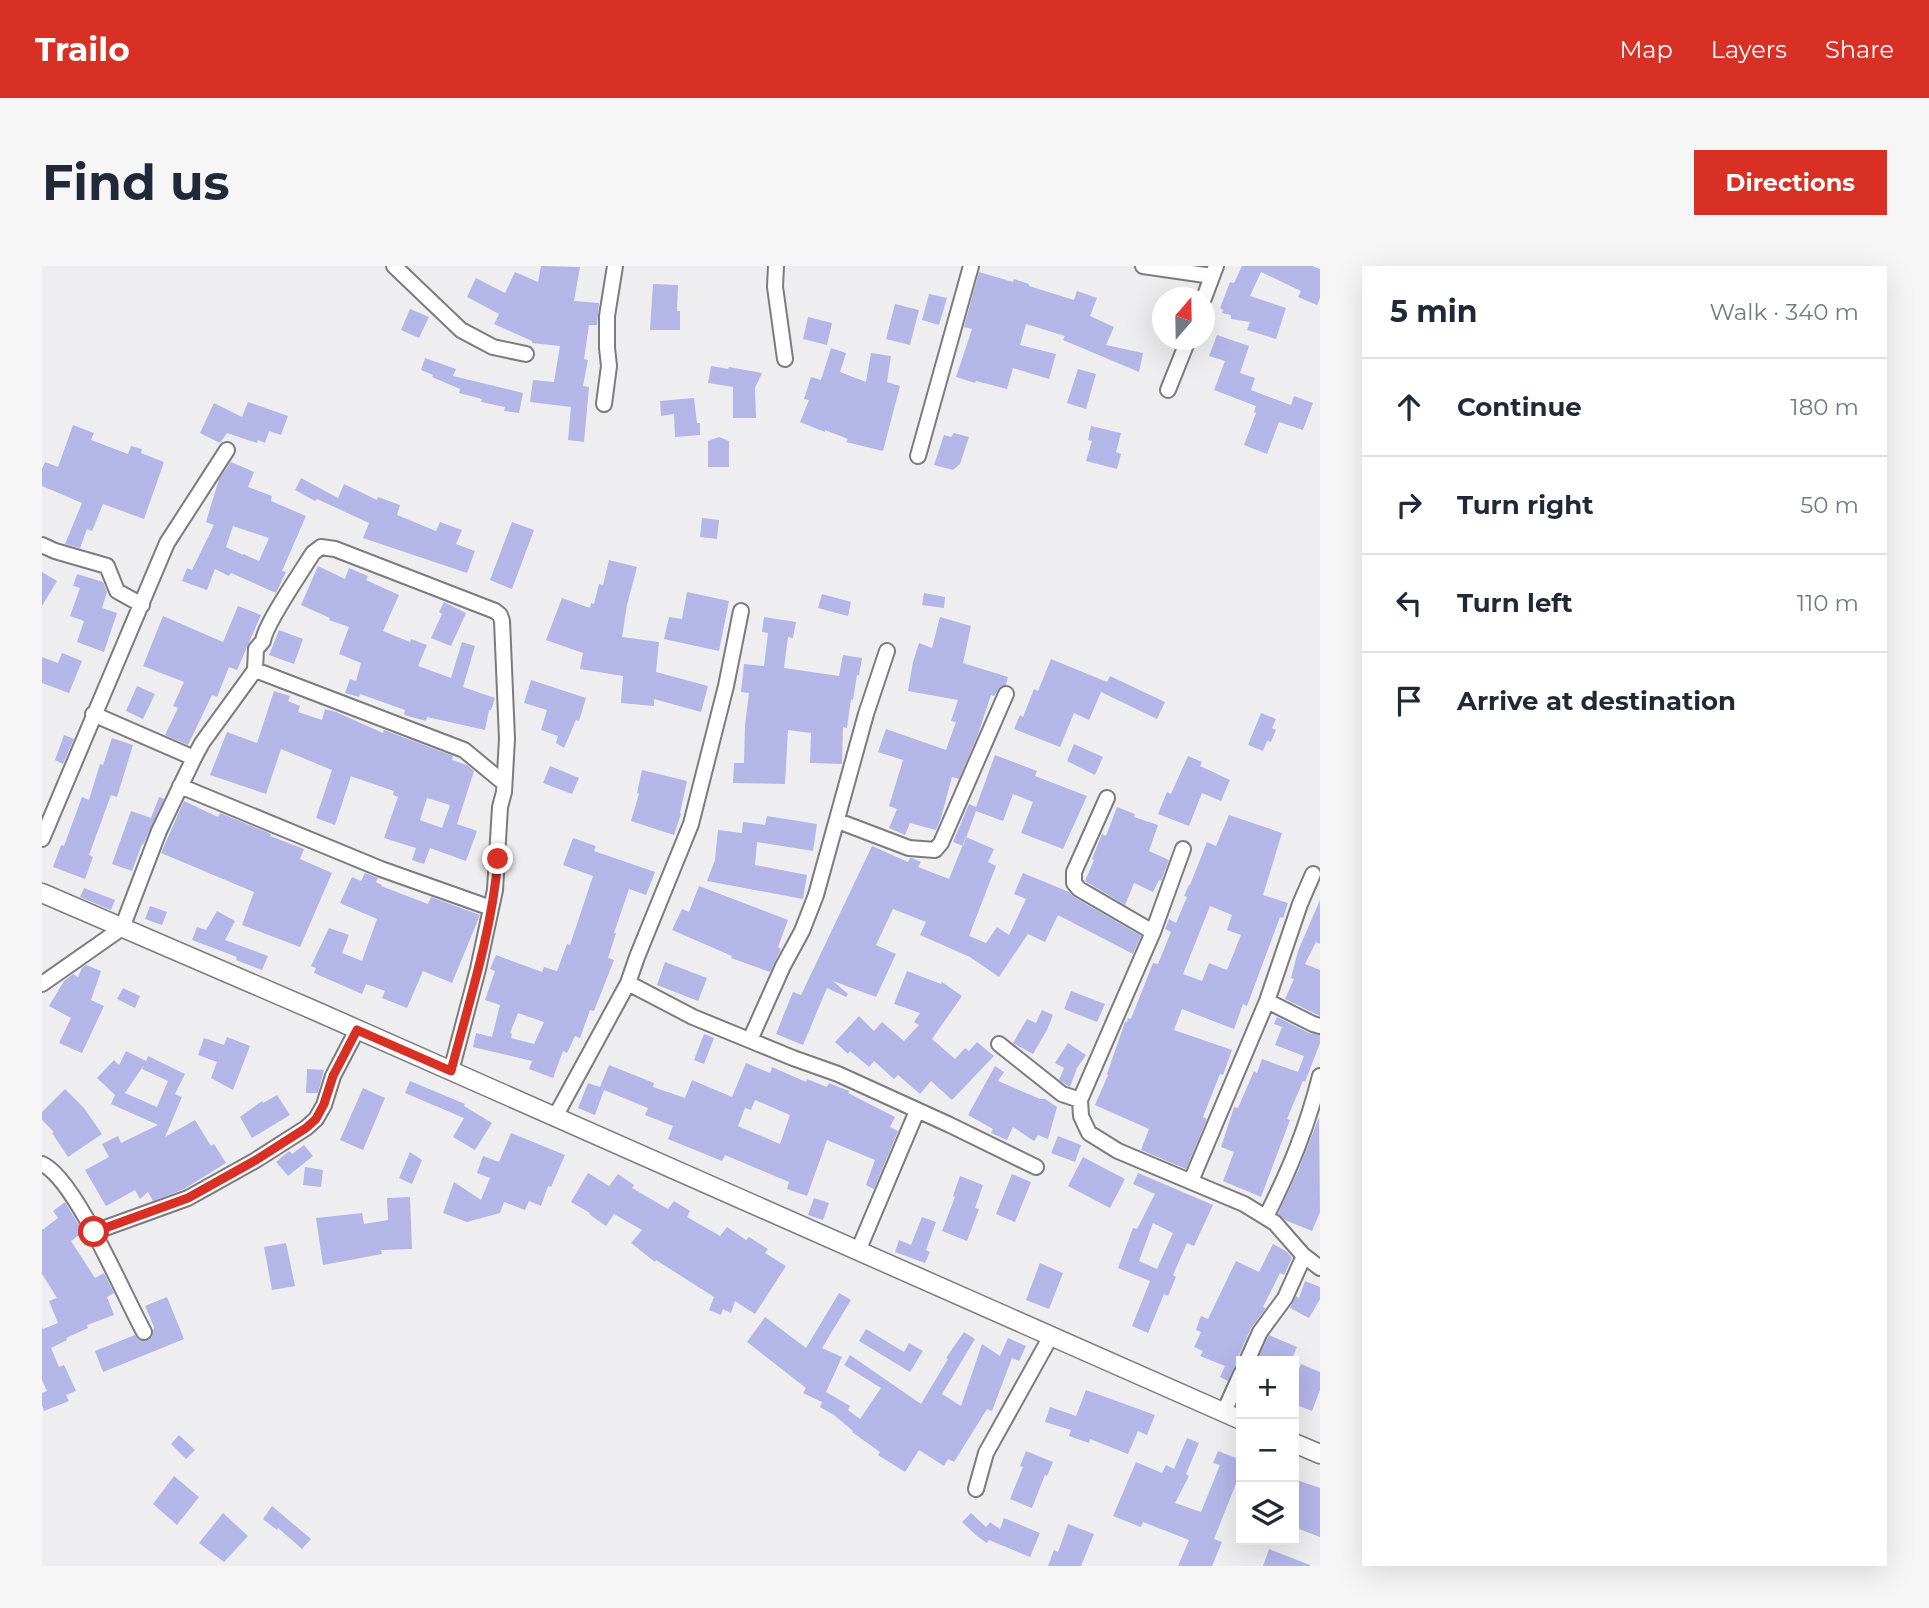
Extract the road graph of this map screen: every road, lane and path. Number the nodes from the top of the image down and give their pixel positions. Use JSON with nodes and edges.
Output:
{"nodes":[{"id":1,"x":394,"y":266,"type":"edge"},
{"id":2,"x":615,"y":266,"type":"edge"},
{"id":3,"x":776,"y":266,"type":"edge"},
{"id":4,"x":971,"y":266,"type":"edge"},
{"id":5,"x":1143,"y":266,"type":"edge"},
{"id":6,"x":1214,"y":271,"type":"edge"},
{"id":7,"x":1184,"y":350,"type":"edge"},
{"id":8,"x":526,"y":354,"type":"dead end"},
{"id":9,"x":785,"y":359,"type":"dead end"},
{"id":10,"x":1168,"y":390,"type":"dead end"},
{"id":11,"x":604,"y":404,"type":"dead end"},
{"id":12,"x":227,"y":450,"type":"dead end"},
{"id":13,"x":918,"y":456,"type":"dead end"},
{"id":14,"x":42,"y":545,"type":"edge"},
{"id":15,"x":142,"y":605,"type":"junction"},
{"id":16,"x":741,"y":611,"type":"dead end"},
{"id":17,"x":887,"y":651,"type":"dead end"},
{"id":18,"x":254,"y":670,"type":"junction"},
{"id":19,"x":1006,"y":694,"type":"dead end"},
{"id":20,"x":93,"y":714,"type":"junction"},
{"id":21,"x":194,"y":758,"type":"junction"},
{"id":22,"x":504,"y":783,"type":"junction"},
{"id":23,"x":180,"y":786,"type":"junction"},
{"id":24,"x":1107,"y":798,"type":"dead end"},
{"id":25,"x":838,"y":821,"type":"junction"},
{"id":26,"x":42,"y":839,"type":"edge"},
{"id":27,"x":1183,"y":849,"type":"dead end"},
{"id":28,"x":1313,"y":874,"type":"dead end"},
{"id":29,"x":42,"y":893,"type":"edge"},
{"id":30,"x":491,"y":908,"type":"junction"},
{"id":31,"x":122,"y":928,"type":"junction"},
{"id":32,"x":1153,"y":932,"type":"junction"},
{"id":33,"x":42,"y":984,"type":"edge"},
{"id":34,"x":628,"y":984,"type":"junction"},
{"id":35,"x":1267,"y":1001,"type":"junction"},
{"id":36,"x":1320,"y":1026,"type":"edge"},
{"id":37,"x":357,"y":1030,"type":"junction"},
{"id":38,"x":750,"y":1040,"type":"junction"},
{"id":39,"x":999,"y":1044,"type":"dead end"},
{"id":40,"x":451,"y":1071,"type":"junction"},
{"id":41,"x":1320,"y":1076,"type":"edge"},
{"id":42,"x":1080,"y":1100,"type":"junction"},
{"id":43,"x":918,"y":1111,"type":"junction"},
{"id":44,"x":555,"y":1117,"type":"junction"},
{"id":45,"x":42,"y":1164,"type":"edge"},
{"id":46,"x":1035,"y":1167,"type":"dead end"},
{"id":47,"x":1191,"y":1181,"type":"junction"},
{"id":48,"x":1266,"y":1217,"type":"junction"},
{"id":49,"x":94,"y":1232,"type":"junction"},
{"id":50,"x":858,"y":1251,"type":"junction"},
{"id":51,"x":1304,"y":1256,"type":"junction"},
{"id":52,"x":1320,"y":1268,"type":"edge"},
{"id":53,"x":144,"y":1332,"type":"dead end"},
{"id":54,"x":1051,"y":1336,"type":"junction"},
{"id":55,"x":1249,"y":1356,"type":"edge"},
{"id":56,"x":1236,"y":1385,"type":"edge"},
{"id":57,"x":1224,"y":1412,"type":"junction"},
{"id":58,"x":1239,"y":1419,"type":"edge"},
{"id":59,"x":1299,"y":1445,"type":"edge"},
{"id":60,"x":1320,"y":1454,"type":"edge"},
{"id":61,"x":976,"y":1489,"type":"dead end"}],
"edges":[{"from":1,"to":8,"type":"street"},
{"from":2,"to":11,"type":"street"},
{"from":3,"to":9,"type":"street"},
{"from":4,"to":13,"type":"street"},
{"from":5,"to":6,"type":"street"},
{"from":7,"to":10,"type":"street"},
{"from":12,"to":15,"type":"street"},
{"from":14,"to":15,"type":"street"},
{"from":15,"to":20,"type":"street"},
{"from":16,"to":34,"type":"street"},
{"from":17,"to":25,"type":"street"},
{"from":18,"to":21,"type":"street"},
{"from":18,"to":22,"type":"street"},
{"from":18,"to":22,"type":"street"},
{"from":19,"to":25,"type":"street"},
{"from":20,"to":21,"type":"street"},
{"from":20,"to":26,"type":"street"},
{"from":21,"to":23,"type":"street"},
{"from":22,"to":30,"type":"street"},
{"from":23,"to":30,"type":"street"},
{"from":23,"to":31,"type":"street"},
{"from":24,"to":32,"type":"street"},
{"from":25,"to":38,"type":"street"},
{"from":27,"to":32,"type":"street"},
{"from":28,"to":35,"type":"street"},
{"from":29,"to":31,"type":"main road"},
{"from":30,"to":40,"type":"street"},
{"from":31,"to":33,"type":"street"},
{"from":31,"to":37,"type":"main road"},
{"from":32,"to":42,"type":"street"},
{"from":34,"to":38,"type":"street"},
{"from":34,"to":44,"type":"street"},
{"from":35,"to":36,"type":"street"},
{"from":35,"to":47,"type":"street"},
{"from":37,"to":40,"type":"main road"},
{"from":37,"to":49,"type":"street"},
{"from":38,"to":43,"type":"street"},
{"from":39,"to":42,"type":"street"},
{"from":40,"to":44,"type":"main road"},
{"from":41,"to":48,"type":"street"},
{"from":42,"to":47,"type":"street"},
{"from":43,"to":46,"type":"street"},
{"from":43,"to":50,"type":"street"},
{"from":44,"to":50,"type":"main road"},
{"from":45,"to":49,"type":"street"},
{"from":47,"to":48,"type":"street"},
{"from":48,"to":51,"type":"street"},
{"from":49,"to":53,"type":"street"},
{"from":50,"to":54,"type":"main road"},
{"from":51,"to":52,"type":"street"},
{"from":51,"to":55,"type":"street"},
{"from":54,"to":57,"type":"main road"},
{"from":54,"to":61,"type":"street"},
{"from":56,"to":57,"type":"street"},
{"from":57,"to":58,"type":"main road"},
{"from":59,"to":60,"type":"main road"}]}
